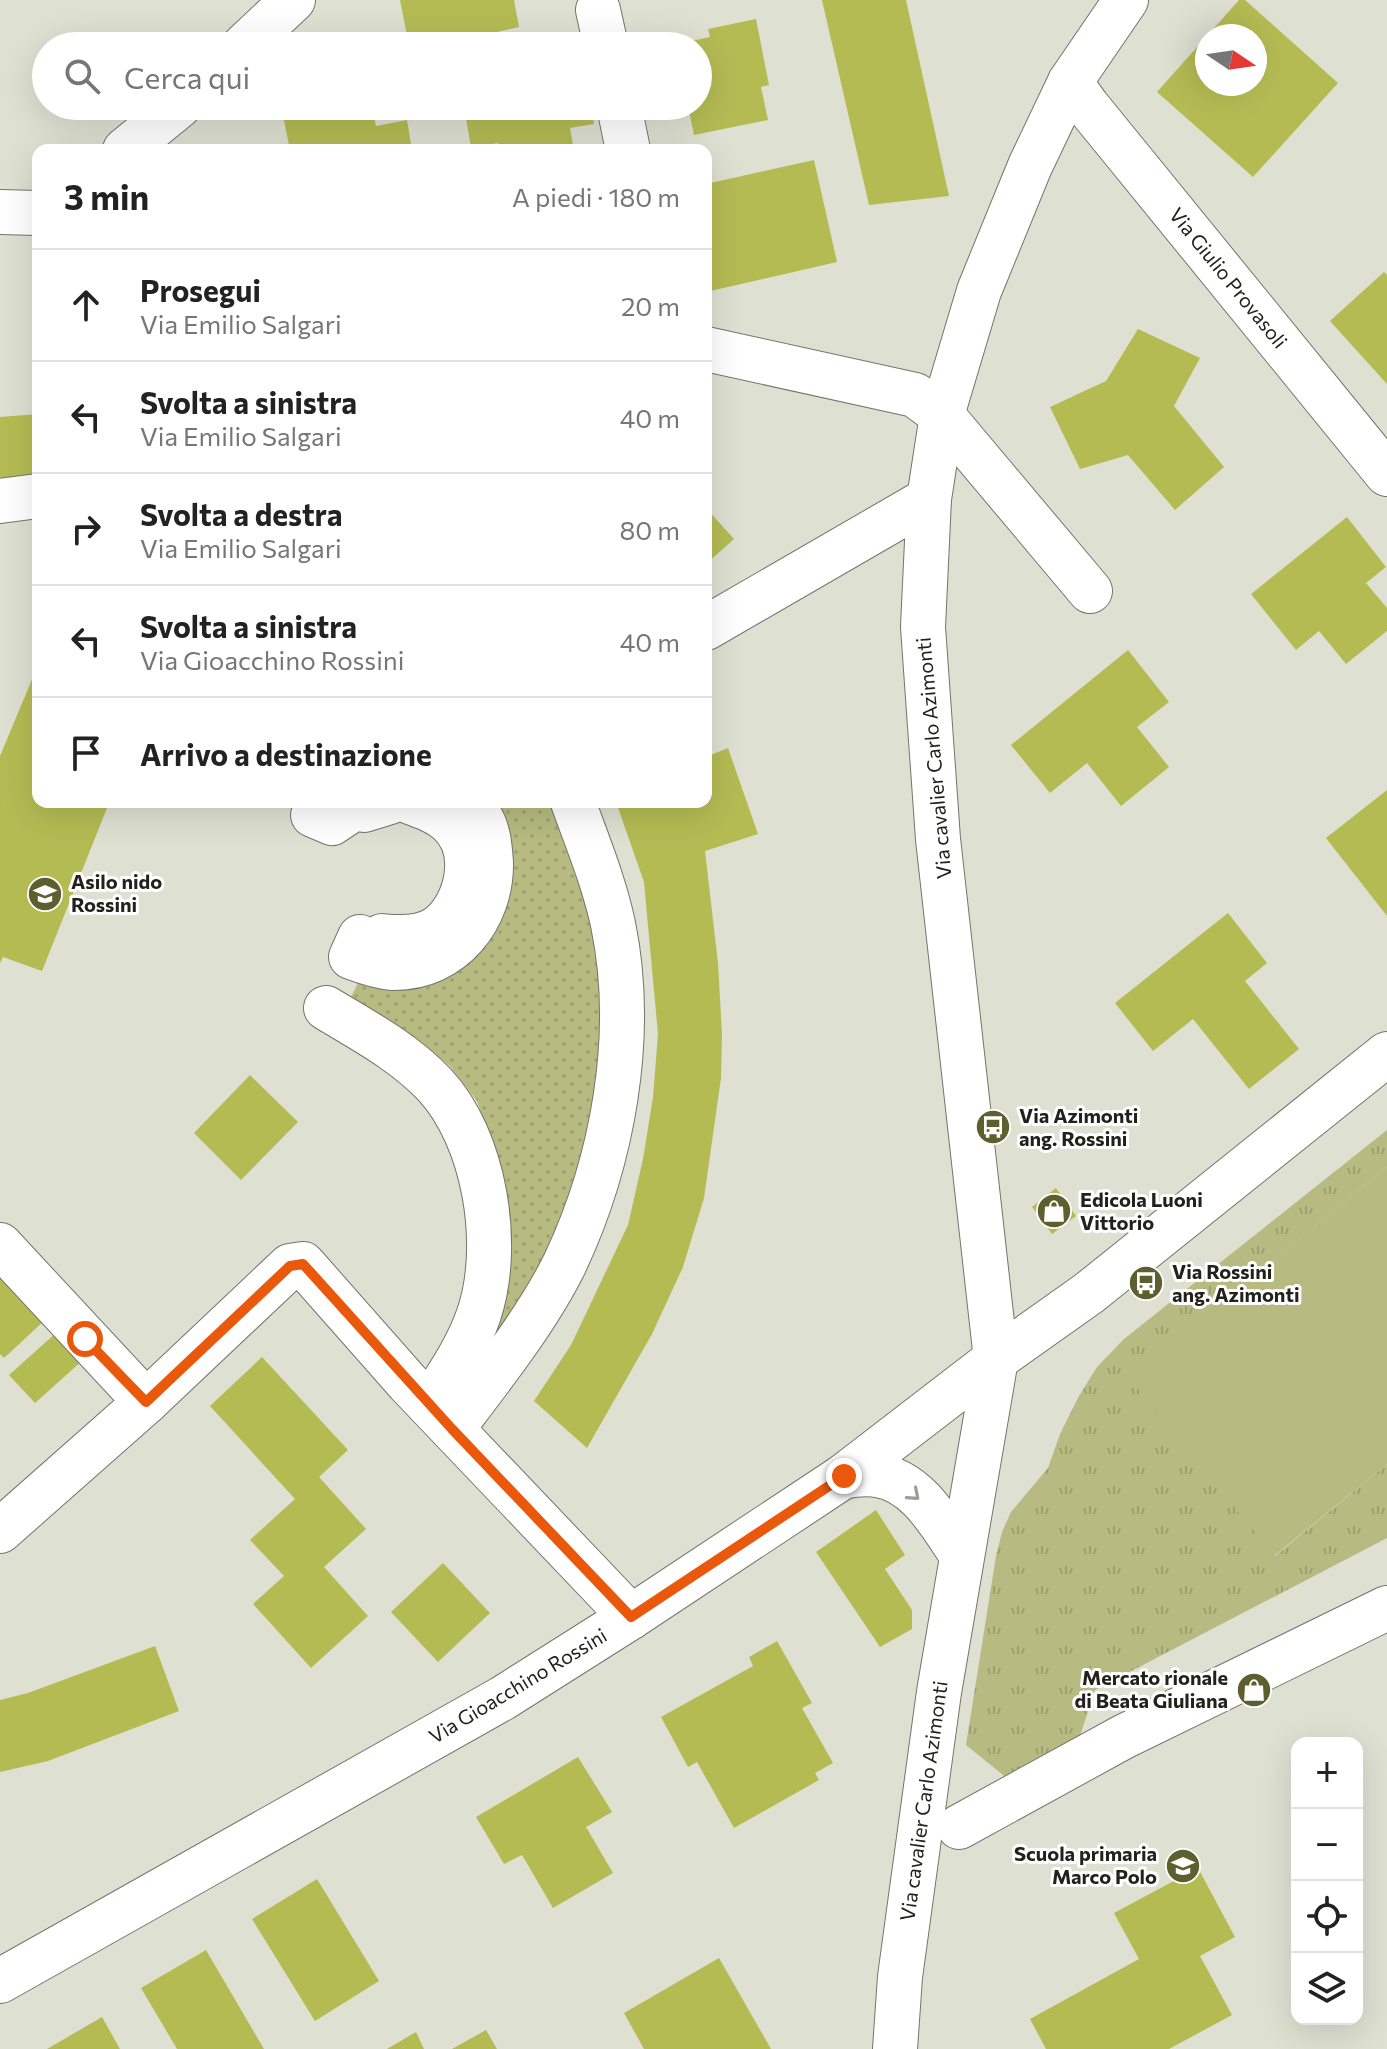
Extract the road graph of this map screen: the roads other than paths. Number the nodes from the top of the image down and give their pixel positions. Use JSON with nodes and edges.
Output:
{"nodes":[{"id":1,"x":293,"y":0,"type":"edge"},
{"id":2,"x":1126,"y":0,"type":"edge"},
{"id":3,"x":259,"y":32,"type":"edge"},
{"id":4,"x":1070,"y":82,"type":"junction"},
{"id":5,"x":162,"y":120,"type":"edge"},
{"id":6,"x":622,"y":120,"type":"edge"},
{"id":7,"x":132,"y":144,"type":"edge"},
{"id":8,"x":627,"y":144,"type":"edge"},
{"id":9,"x":0,"y":212,"type":"edge"},
{"id":10,"x":32,"y":213,"type":"edge"},
{"id":11,"x":712,"y":350,"type":"edge"},
{"id":12,"x":942,"y":415,"type":"junction"},
{"id":13,"x":1387,"y":474,"type":"edge"},
{"id":14,"x":32,"y":497,"type":"edge"},
{"id":15,"x":929,"y":499,"type":"junction"},
{"id":16,"x":0,"y":501,"type":"edge"},
{"id":17,"x":1090,"y":591,"type":"dead end"},
{"id":18,"x":712,"y":625,"type":"edge"},
{"id":19,"x":317,"y":808,"type":"edge"},
{"id":20,"x":354,"y":808,"type":"edge"},
{"id":21,"x":427,"y":808,"type":"edge"},
{"id":22,"x":470,"y":808,"type":"edge"},
{"id":23,"x":575,"y":808,"type":"edge"},
{"id":24,"x":326,"y":1008,"type":"dead end"},
{"id":25,"x":1387,"y":1054,"type":"edge"},
{"id":26,"x":0,"y":1245,"type":"edge"},
{"id":27,"x":996,"y":1359,"type":"junction"},
{"id":28,"x":146,"y":1402,"type":"junction"},
{"id":29,"x":440,"y":1417,"type":"junction"},
{"id":30,"x":844,"y":1476,"type":"junction"},
{"id":31,"x":0,"y":1531,"type":"edge"},
{"id":32,"x":961,"y":1554,"type":"junction"},
{"id":33,"x":1387,"y":1608,"type":"edge"},
{"id":34,"x":631,"y":1617,"type":"junction"},
{"id":35,"x":959,"y":1827,"type":"dead end"},
{"id":36,"x":0,"y":1981,"type":"edge"},
{"id":37,"x":895,"y":2049,"type":"edge"}],
"edges":[{"from":1,"to":3,"type":"street"},
{"from":2,"to":4,"type":"street","name":"Via cavalier Carlo Azimonti"},
{"from":4,"to":12,"type":"street","name":"Via cavalier Carlo Azimonti"},
{"from":4,"to":13,"type":"street","name":"Via Giulio Provasoli"},
{"from":5,"to":7,"type":"street"},
{"from":6,"to":8,"type":"street"},
{"from":9,"to":10,"type":"street"},
{"from":11,"to":12,"type":"street"},
{"from":12,"to":15,"type":"street","name":"Via cavalier Carlo Azimonti"},
{"from":12,"to":17,"type":"street"},
{"from":14,"to":16,"type":"street"},
{"from":15,"to":18,"type":"street"},
{"from":15,"to":27,"type":"street","name":"Via cavalier Carlo Azimonti"},
{"from":19,"to":20,"type":"street"},
{"from":21,"to":22,"type":"street"},
{"from":23,"to":29,"type":"street"},
{"from":24,"to":29,"type":"street"},
{"from":25,"to":27,"type":"street","name":"Via Gioacchino Rossini"},
{"from":26,"to":28,"type":"street"},
{"from":27,"to":30,"type":"street","name":"Via Gioacchino Rossini"},
{"from":27,"to":32,"type":"street","name":"Via cavalier Carlo Azimonti"},
{"from":28,"to":29,"type":"street"},
{"from":28,"to":31,"type":"street"},
{"from":29,"to":34,"type":"street"},
{"from":30,"to":32,"type":"street","one_way":true},
{"from":30,"to":34,"type":"street","name":"Via Gioacchino Rossini"},
{"from":32,"to":37,"type":"street","name":"Via cavalier Carlo Azimonti"},
{"from":33,"to":35,"type":"street","name":"Via cavalier Carlo Azimonti"},
{"from":34,"to":36,"type":"street","name":"Via Gioacchino Rossini"}]}
